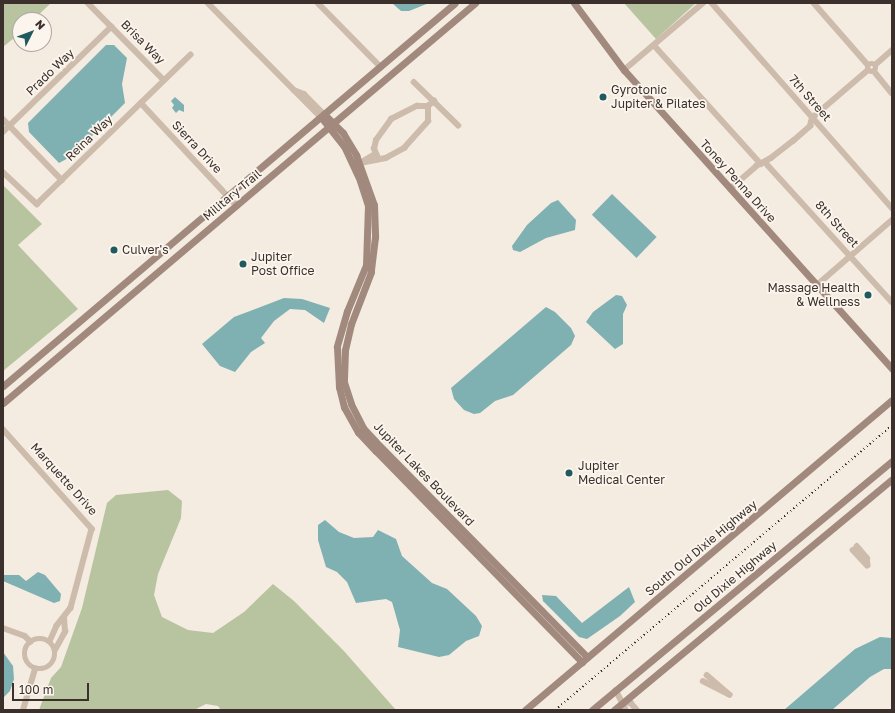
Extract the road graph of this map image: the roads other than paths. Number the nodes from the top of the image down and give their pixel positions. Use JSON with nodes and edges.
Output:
{"nodes":[{"id":1,"x":88,"y":3,"type":"edge"},
{"id":2,"x":208,"y":3,"type":"edge"},
{"id":3,"x":318,"y":3,"type":"edge"},
{"id":4,"x":455,"y":3,"type":"edge"},
{"id":5,"x":476,"y":3,"type":"edge"},
{"id":6,"x":574,"y":3,"type":"edge"},
{"id":7,"x":703,"y":3,"type":"edge"},
{"id":8,"x":712,"y":3,"type":"edge"},
{"id":9,"x":814,"y":3,"type":"edge"},
{"id":10,"x":111,"y":26,"type":"junction"},
{"id":11,"x":654,"y":45,"type":"junction"},
{"id":12,"x":892,"y":50,"type":"edge"},
{"id":13,"x":190,"y":55,"type":"dead end"},
{"id":14,"x":381,"y":67,"type":"junction"},
{"id":15,"x":871,"y":68,"type":"junction"},
{"id":16,"x":624,"y":70,"type":"junction"},
{"id":17,"x":164,"y":80,"type":"junction"},
{"id":18,"x":414,"y":82,"type":"dead end"},
{"id":19,"x":892,"y":93,"type":"edge"},
{"id":20,"x":434,"y":101,"type":"junction"},
{"id":21,"x":141,"y":103,"type":"junction"},
{"id":22,"x":428,"y":106,"type":"junction"},
{"id":23,"x":323,"y":116,"type":"junction"},
{"id":24,"x":812,"y":118,"type":"junction"},
{"id":25,"x":3,"y":119,"type":"edge"},
{"id":26,"x":331,"y":125,"type":"junction"},
{"id":27,"x":458,"y":125,"type":"dead end"},
{"id":28,"x":10,"y":126,"type":"junction"},
{"id":29,"x":3,"y":132,"type":"edge"},
{"id":30,"x":376,"y":156,"type":"junction"},
{"id":31,"x":360,"y":163,"type":"junction"},
{"id":32,"x":763,"y":163,"type":"junction"},
{"id":33,"x":3,"y":172,"type":"edge"},
{"id":34,"x":62,"y":180,"type":"junction"},
{"id":35,"x":730,"y":189,"type":"junction"},
{"id":36,"x":228,"y":196,"type":"junction"},
{"id":37,"x":237,"y":206,"type":"junction"},
{"id":38,"x":892,"y":208,"type":"edge"},
{"id":39,"x":892,"y":220,"type":"edge"},
{"id":40,"x":850,"y":256,"type":"junction"},
{"id":41,"x":817,"y":285,"type":"junction"},
{"id":42,"x":892,"y":302,"type":"edge"},
{"id":43,"x":892,"y":369,"type":"edge"},
{"id":44,"x":3,"y":386,"type":"edge"},
{"id":45,"x":891,"y":402,"type":"edge"},
{"id":46,"x":3,"y":403,"type":"edge"},
{"id":47,"x":3,"y":429,"type":"edge"},
{"id":48,"x":892,"y":461,"type":"edge"},
{"id":49,"x":892,"y":479,"type":"edge"},
{"id":50,"x":855,"y":548,"type":"dead end"},
{"id":51,"x":868,"y":565,"type":"dead end"},
{"id":52,"x":64,"y":618,"type":"junction"},
{"id":53,"x":3,"y":628,"type":"edge"},
{"id":54,"x":31,"y":642,"type":"junction"},
{"id":55,"x":50,"y":642,"type":"junction"},
{"id":56,"x":55,"y":650,"type":"junction"},
{"id":57,"x":585,"y":659,"type":"junction"},
{"id":58,"x":35,"y":669,"type":"junction"},
{"id":59,"x":707,"y":676,"type":"dead end"},
{"id":60,"x":702,"y":681,"type":"dead end"},
{"id":61,"x":616,"y":690,"type":"junction"},
{"id":62,"x":623,"y":702,"type":"junction"},
{"id":63,"x":23,"y":710,"type":"edge"},
{"id":64,"x":525,"y":710,"type":"edge"},
{"id":65,"x":592,"y":710,"type":"edge"},
{"id":66,"x":614,"y":710,"type":"edge"},
{"id":67,"x":626,"y":710,"type":"edge"},
{"id":68,"x":638,"y":710,"type":"edge"}],
"edges":[{"from":1,"to":10,"type":"street","name":"Brisa Way"},
{"from":2,"to":23,"type":"street"},
{"from":3,"to":14,"type":"street"},
{"from":4,"to":14,"type":"street","name":"Military Trail"},
{"from":5,"to":26,"type":"street","name":"Military Trail"},
{"from":6,"to":16,"type":"street","name":"Toney Penna Drive"},
{"from":7,"to":11,"type":"street"},
{"from":8,"to":24,"type":"street","name":"7th Street"},
{"from":9,"to":15,"type":"street"},
{"from":10,"to":17,"type":"street","name":"Brisa Way"},
{"from":10,"to":28,"type":"street","name":"Prado Way"},
{"from":11,"to":16,"type":"street"},
{"from":11,"to":32,"type":"street","name":"8th Street"},
{"from":12,"to":15,"type":"street"},
{"from":13,"to":17,"type":"street","name":"Reina Way"},
{"from":14,"to":23,"type":"street","name":"Military Trail"},
{"from":15,"to":19,"type":"street"},
{"from":15,"to":24,"type":"street"},
{"from":16,"to":35,"type":"street","name":"Toney Penna Drive"},
{"from":17,"to":21,"type":"street","name":"Reina Way"},
{"from":18,"to":20,"type":"street"},
{"from":20,"to":22,"type":"street"},
{"from":20,"to":27,"type":"street"},
{"from":21,"to":34,"type":"street","name":"Reina Way"},
{"from":21,"to":36,"type":"street","name":"Sierra Drive"},
{"from":22,"to":30,"type":"street"},
{"from":22,"to":30,"type":"street"},
{"from":23,"to":26,"type":"street","name":"Jupiter Lakes Boulevard"},
{"from":23,"to":36,"type":"street","name":"Military Trail"},
{"from":24,"to":32,"type":"street"},
{"from":24,"to":38,"type":"street","name":"7th Street"},
{"from":25,"to":28,"type":"street"},
{"from":26,"to":31,"type":"street","name":"Jupiter Lakes Boulevard"},
{"from":26,"to":37,"type":"street","name":"Military Trail"},
{"from":26,"to":57,"type":"street","name":"Jupiter Lakes Boulevard"},
{"from":28,"to":29,"type":"street","name":"Prado Way"},
{"from":28,"to":34,"type":"street"},
{"from":30,"to":31,"type":"street"},
{"from":31,"to":57,"type":"street","name":"Jupiter Lakes Boulevard"},
{"from":32,"to":35,"type":"street"},
{"from":32,"to":40,"type":"street","name":"8th Street"},
{"from":33,"to":34,"type":"street","name":"Reina Way"},
{"from":35,"to":41,"type":"street","name":"Toney Penna Drive"},
{"from":36,"to":37,"type":"street","name":"Sierra Drive"},
{"from":36,"to":44,"type":"street","name":"Military Trail"},
{"from":37,"to":46,"type":"street","name":"Military Trail"},
{"from":39,"to":40,"type":"street"},
{"from":40,"to":41,"type":"street"},
{"from":40,"to":42,"type":"street","name":"8th Street"},
{"from":41,"to":43,"type":"street","name":"Toney Penna Drive"},
{"from":45,"to":57,"type":"street","name":"South Old Dixie Highway"},
{"from":47,"to":52,"type":"street","name":"Marquette Drive"},
{"from":48,"to":61,"type":"street","name":"Old Dixie Highway"},
{"from":49,"to":62,"type":"street","name":"Old Dixie Highway"},
{"from":50,"to":51,"type":"street"},
{"from":52,"to":55,"type":"street","name":"Marquette Drive"},
{"from":52,"to":56,"type":"street","name":"Marquette Drive"},
{"from":53,"to":54,"type":"street"},
{"from":54,"to":55,"type":"street"},
{"from":54,"to":58,"type":"street"},
{"from":55,"to":56,"type":"street"},
{"from":56,"to":58,"type":"street"},
{"from":57,"to":64,"type":"street","name":"South Old Dixie Highway"},
{"from":58,"to":63,"type":"street"},
{"from":59,"to":60,"type":"street"},
{"from":61,"to":62,"type":"street"},
{"from":61,"to":65,"type":"street","name":"Old Dixie Highway"},
{"from":62,"to":66,"type":"street","name":"Old Dixie Highway"},
{"from":62,"to":67,"type":"street"},
{"from":62,"to":68,"type":"street"}]}
